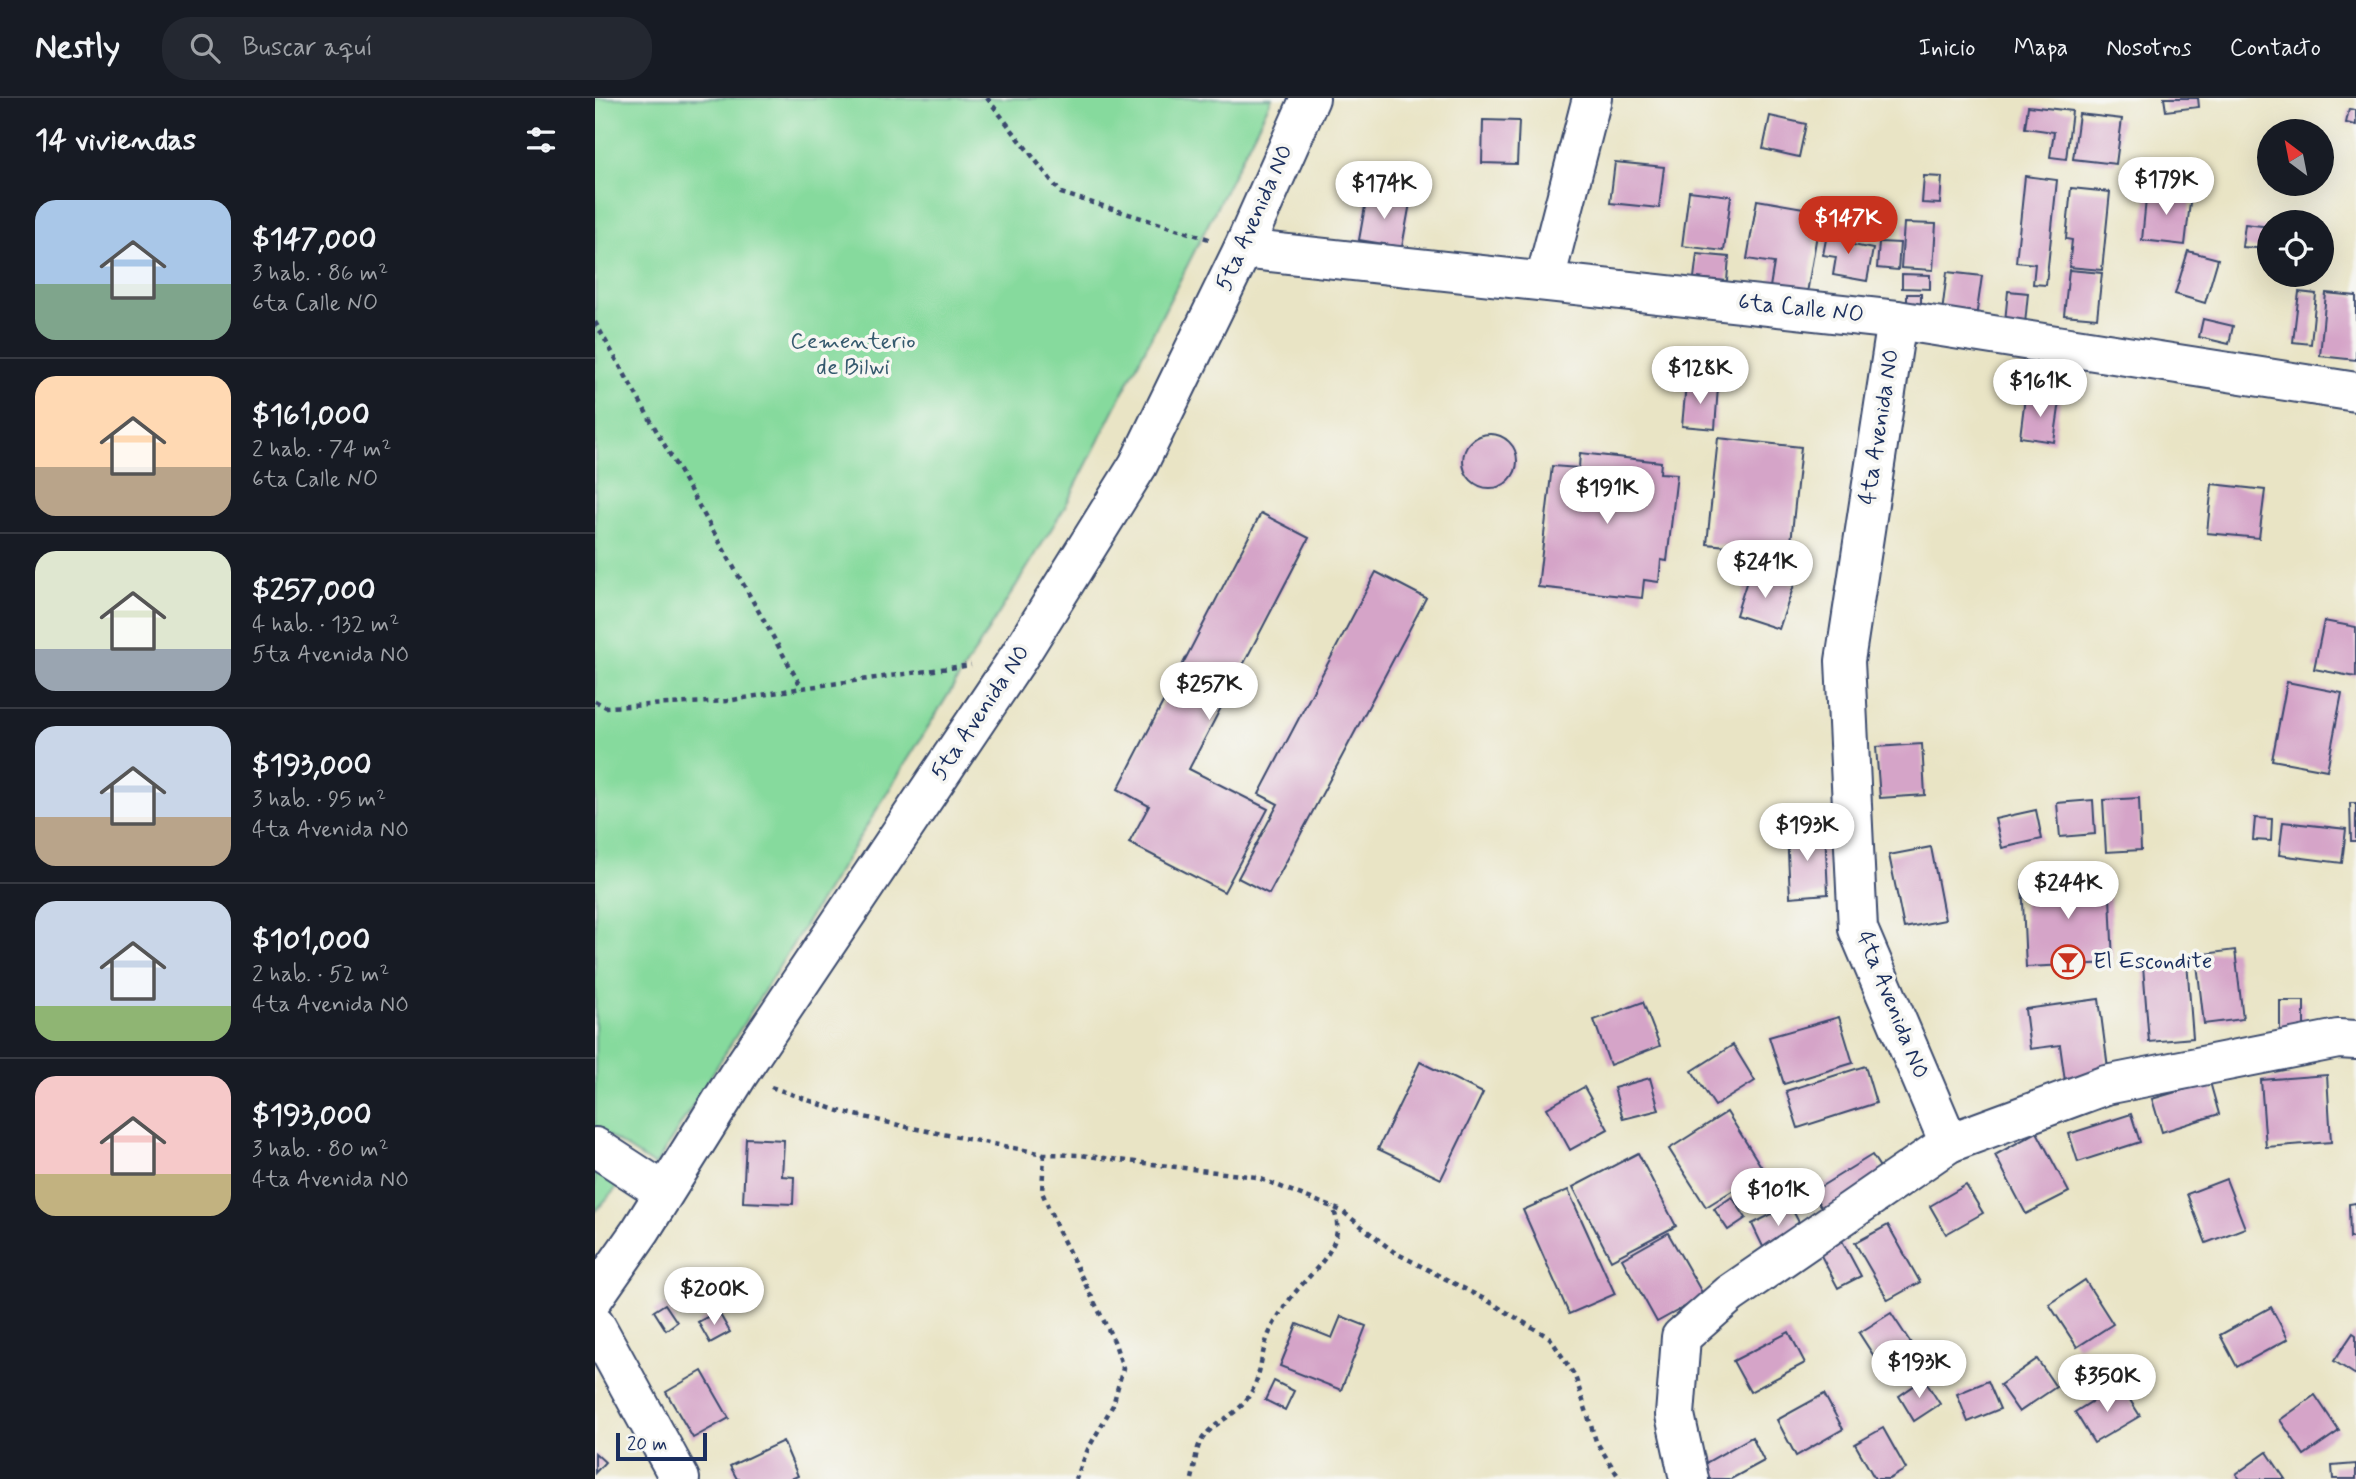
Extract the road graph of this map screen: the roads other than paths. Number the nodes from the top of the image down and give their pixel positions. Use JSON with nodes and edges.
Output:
{"nodes":[{"id":1,"x":1310,"y":98,"type":"edge"},
{"id":2,"x":1593,"y":98,"type":"edge"},
{"id":3,"x":1243,"y":249,"type":"junction"},
{"id":4,"x":1545,"y":280,"type":"junction"},
{"id":5,"x":1897,"y":320,"type":"junction"},
{"id":6,"x":2356,"y":392,"type":"edge"},
{"id":7,"x":2356,"y":1040,"type":"edge"},
{"id":8,"x":1949,"y":1143,"type":"junction"},
{"id":9,"x":595,"y":1147,"type":"edge"},
{"id":10,"x":664,"y":1192,"type":"junction"},
{"id":11,"x":595,"y":1296,"type":"edge"},
{"id":12,"x":595,"y":1324,"type":"edge"},
{"id":13,"x":680,"y":1479,"type":"edge"},
{"id":14,"x":1689,"y":1479,"type":"edge"}],
"edges":[{"from":1,"to":3,"type":"street","name":"5ta Avenida NO"},
{"from":2,"to":4,"type":"street"},
{"from":3,"to":4,"type":"street","name":"6ta Calle NO"},
{"from":3,"to":10,"type":"street","name":"5ta Avenida NO"},
{"from":4,"to":5,"type":"street","name":"6ta Calle NO"},
{"from":5,"to":6,"type":"street","name":"6ta Calle NO"},
{"from":5,"to":8,"type":"street","name":"4ta Avenida NO"},
{"from":7,"to":8,"type":"street"},
{"from":8,"to":14,"type":"street"},
{"from":9,"to":10,"type":"street"},
{"from":10,"to":11,"type":"street","name":"5ta Avenida NO"},
{"from":12,"to":13,"type":"street"}]}
